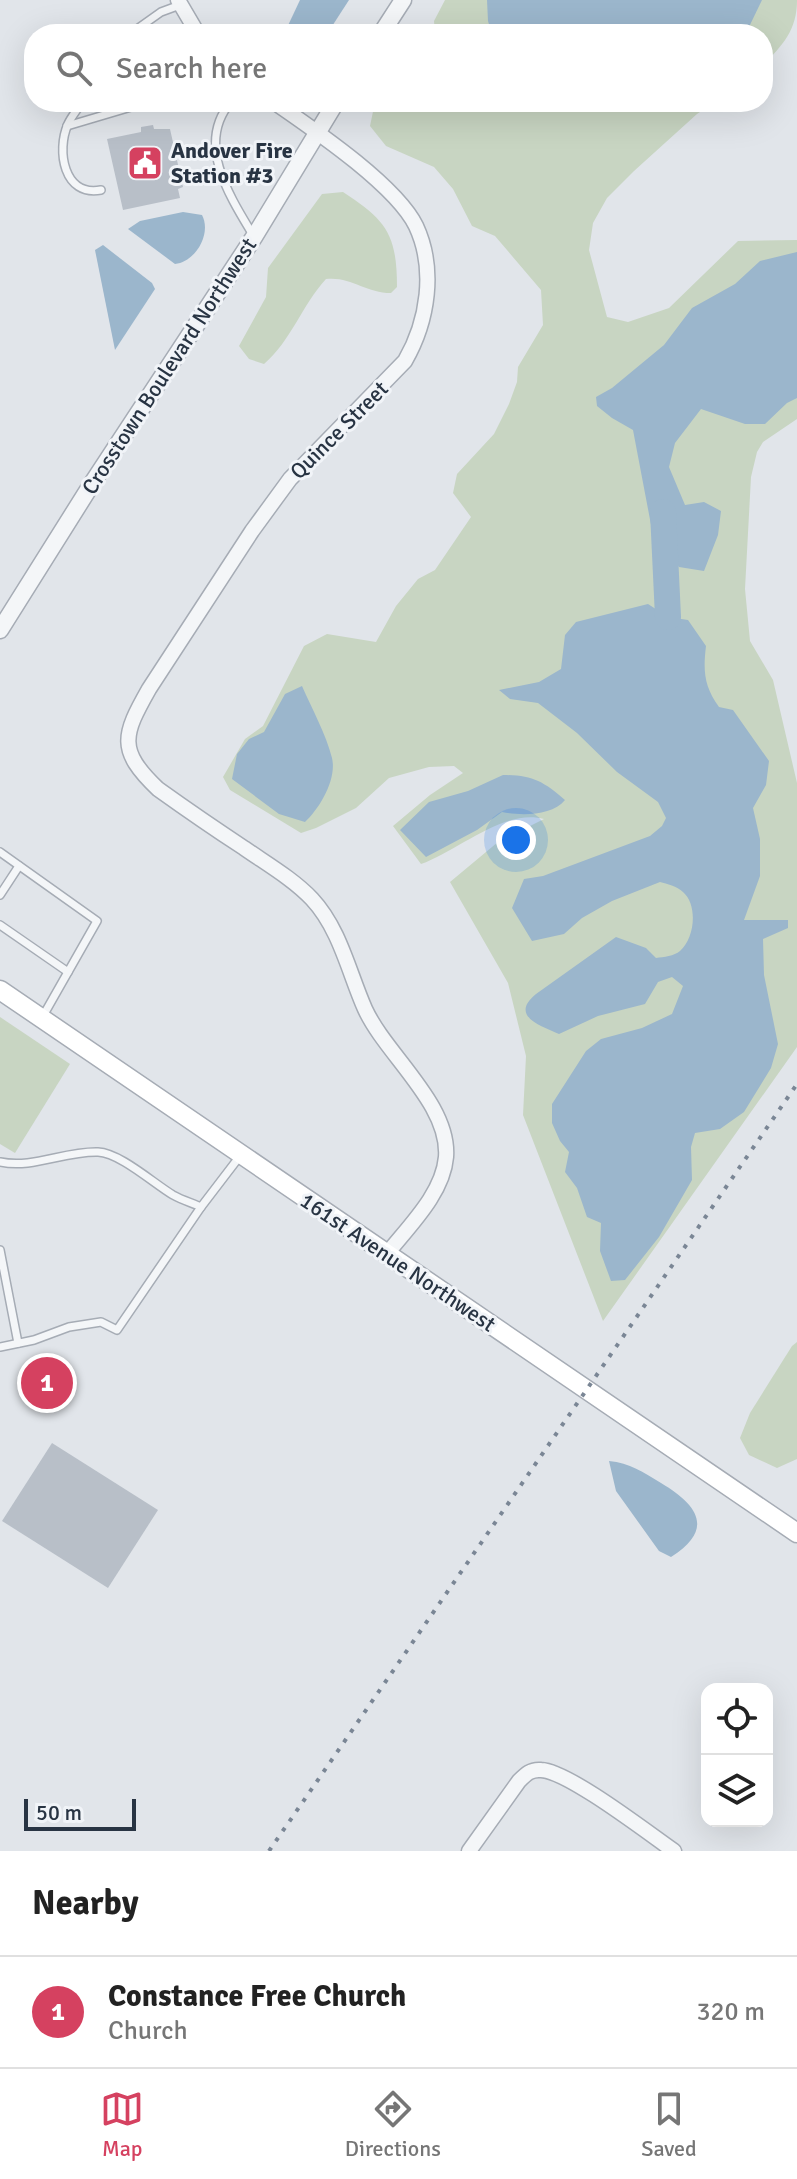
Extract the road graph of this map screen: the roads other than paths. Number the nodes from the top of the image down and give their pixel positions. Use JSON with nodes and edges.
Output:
{"nodes":[{"id":1,"x":403,"y":0,"type":"edge"},
{"id":2,"x":179,"y":2,"type":"edge"},
{"id":3,"x":144,"y":24,"type":"edge"},
{"id":4,"x":192,"y":24,"type":"edge"},
{"id":5,"x":387,"y":24,"type":"edge"},
{"id":6,"x":76,"y":112,"type":"edge"},
{"id":7,"x":114,"y":112,"type":"edge"},
{"id":8,"x":222,"y":112,"type":"edge"},
{"id":9,"x":289,"y":112,"type":"edge"},
{"id":10,"x":329,"y":112,"type":"edge"},
{"id":11,"x":67,"y":126,"type":"junction"},
{"id":12,"x":317,"y":131,"type":"junction"},
{"id":13,"x":101,"y":190,"type":"dead end"},
{"id":14,"x":254,"y":237,"type":"junction"},
{"id":15,"x":0,"y":630,"type":"edge"},
{"id":16,"x":0,"y":852,"type":"edge"},
{"id":17,"x":19,"y":866,"type":"junction"},
{"id":18,"x":0,"y":895,"type":"edge"},
{"id":19,"x":0,"y":925,"type":"edge"},
{"id":20,"x":68,"y":972,"type":"junction"},
{"id":21,"x":0,"y":990,"type":"edge"},
{"id":22,"x":42,"y":1018,"type":"junction"},
{"id":23,"x":242,"y":1154,"type":"junction"},
{"id":24,"x":0,"y":1162,"type":"edge"},
{"id":25,"x":201,"y":1207,"type":"junction"},
{"id":26,"x":0,"y":1250,"type":"edge"},
{"id":27,"x":386,"y":1255,"type":"junction"},
{"id":28,"x":18,"y":1343,"type":"junction"},
{"id":29,"x":0,"y":1347,"type":"edge"},
{"id":30,"x":797,"y":1533,"type":"edge"},
{"id":31,"x":469,"y":1851,"type":"edge"},
{"id":32,"x":674,"y":1851,"type":"edge"}],
"edges":[{"from":1,"to":5,"type":"street"},
{"from":2,"to":3,"type":"lane"},
{"from":2,"to":4,"type":"street"},
{"from":6,"to":11,"type":"lane"},
{"from":7,"to":11,"type":"lane"},
{"from":8,"to":14,"type":"lane"},
{"from":9,"to":12,"type":"street","name":"Quince Street"},
{"from":10,"to":12,"type":"street","name":"Crosstown Boulevard Northwest"},
{"from":11,"to":13,"type":"lane"},
{"from":12,"to":14,"type":"street","name":"Crosstown Boulevard Northwest"},
{"from":12,"to":27,"type":"street","name":"Quince Street"},
{"from":14,"to":15,"type":"street","name":"Crosstown Boulevard Northwest"},
{"from":16,"to":17,"type":"lane"},
{"from":17,"to":18,"type":"lane"},
{"from":17,"to":20,"type":"lane"},
{"from":19,"to":20,"type":"lane"},
{"from":20,"to":22,"type":"lane"},
{"from":21,"to":22,"type":"main road","name":"161st Avenue Northwest"},
{"from":22,"to":23,"type":"main road","name":"161st Avenue Northwest"},
{"from":23,"to":25,"type":"lane"},
{"from":23,"to":27,"type":"main road","name":"161st Avenue Northwest"},
{"from":24,"to":25,"type":"lane"},
{"from":25,"to":28,"type":"lane"},
{"from":26,"to":28,"type":"lane"},
{"from":27,"to":30,"type":"main road","name":"161st Avenue Northwest"},
{"from":28,"to":29,"type":"lane"},
{"from":31,"to":32,"type":"street"}]}
